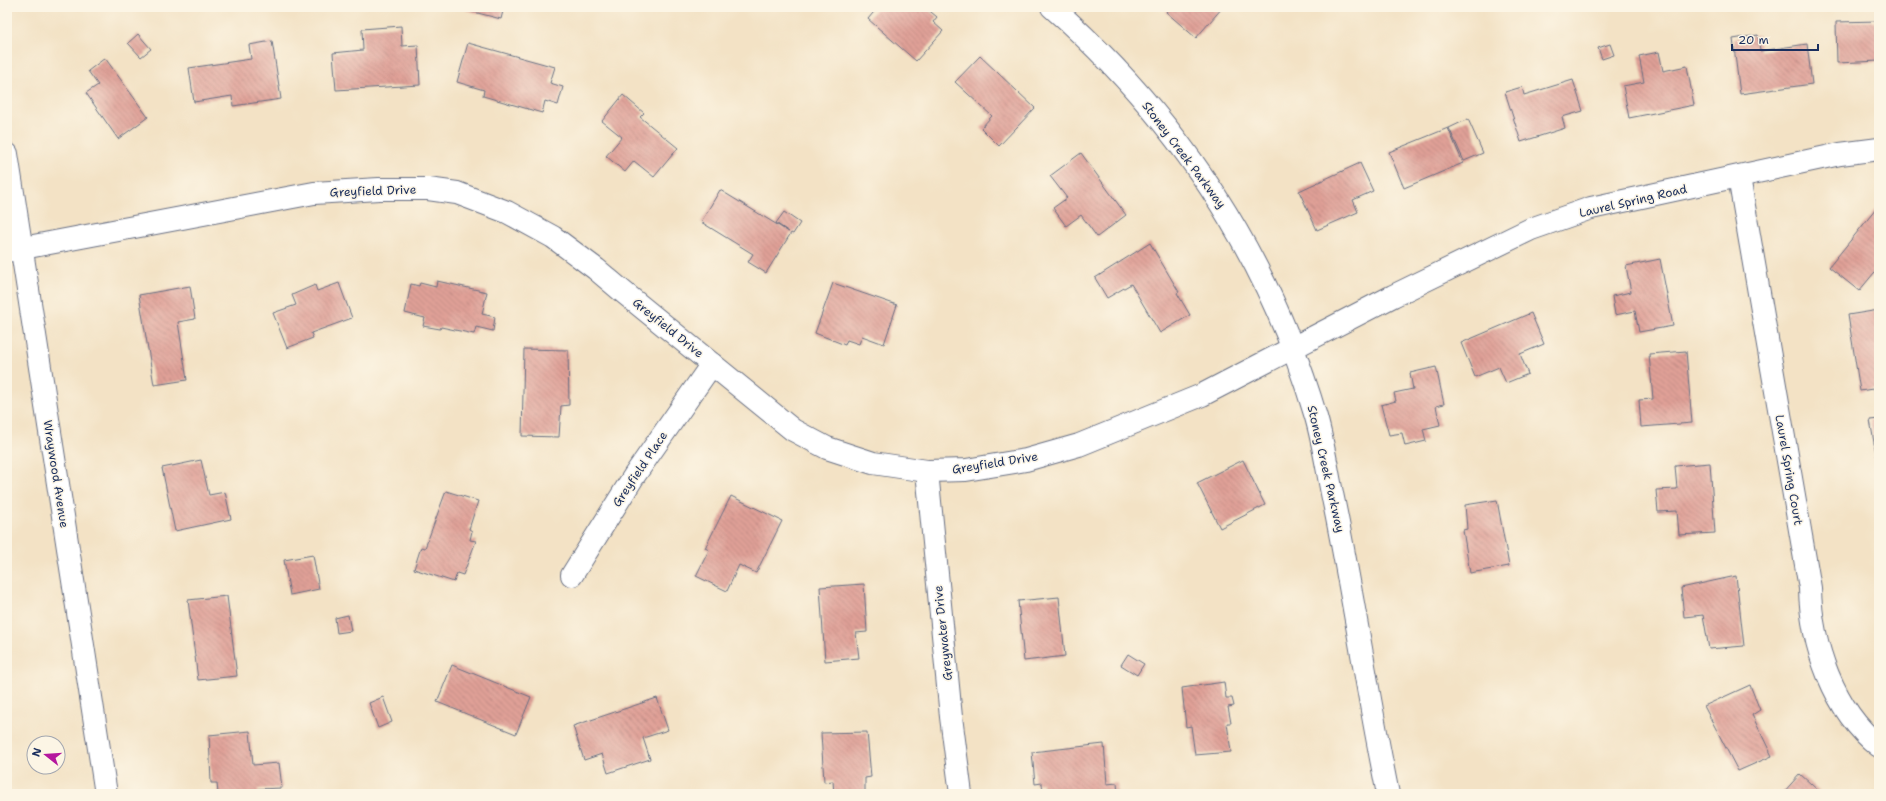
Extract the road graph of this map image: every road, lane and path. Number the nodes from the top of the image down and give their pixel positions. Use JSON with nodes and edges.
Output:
{"nodes":[{"id":1,"x":1054,"y":8,"type":"edge"},
{"id":2,"x":1879,"y":149,"type":"edge"},
{"id":3,"x":7,"y":154,"type":"edge"},
{"id":4,"x":1739,"y":177,"type":"junction"},
{"id":5,"x":14,"y":250,"type":"edge"},
{"id":6,"x":1293,"y":347,"type":"junction"},
{"id":7,"x":712,"y":364,"type":"junction"},
{"id":8,"x":927,"y":471,"type":"junction"},
{"id":9,"x":572,"y":575,"type":"dead end"},
{"id":10,"x":1879,"y":746,"type":"edge"},
{"id":11,"x":106,"y":794,"type":"edge"},
{"id":12,"x":961,"y":794,"type":"edge"},
{"id":13,"x":1388,"y":794,"type":"edge"}],
"edges":[{"from":1,"to":6,"type":"street","name":"Stoney Creek Parkway"},
{"from":2,"to":4,"type":"street","name":"Laurel Spring Road"},
{"from":3,"to":5,"type":"street","name":"Wraywood Avenue"},
{"from":4,"to":6,"type":"street","name":"Laurel Spring Road"},
{"from":4,"to":10,"type":"street","name":"Laurel Spring Court"},
{"from":5,"to":7,"type":"street","name":"Greyfield Drive"},
{"from":5,"to":11,"type":"street","name":"Wraywood Avenue"},
{"from":6,"to":8,"type":"street","name":"Greyfield Drive"},
{"from":6,"to":13,"type":"street","name":"Stoney Creek Parkway"},
{"from":7,"to":8,"type":"street","name":"Greyfield Drive"},
{"from":7,"to":9,"type":"street","name":"Greyfield Place"},
{"from":8,"to":12,"type":"street","name":"Greywater Drive"}]}
